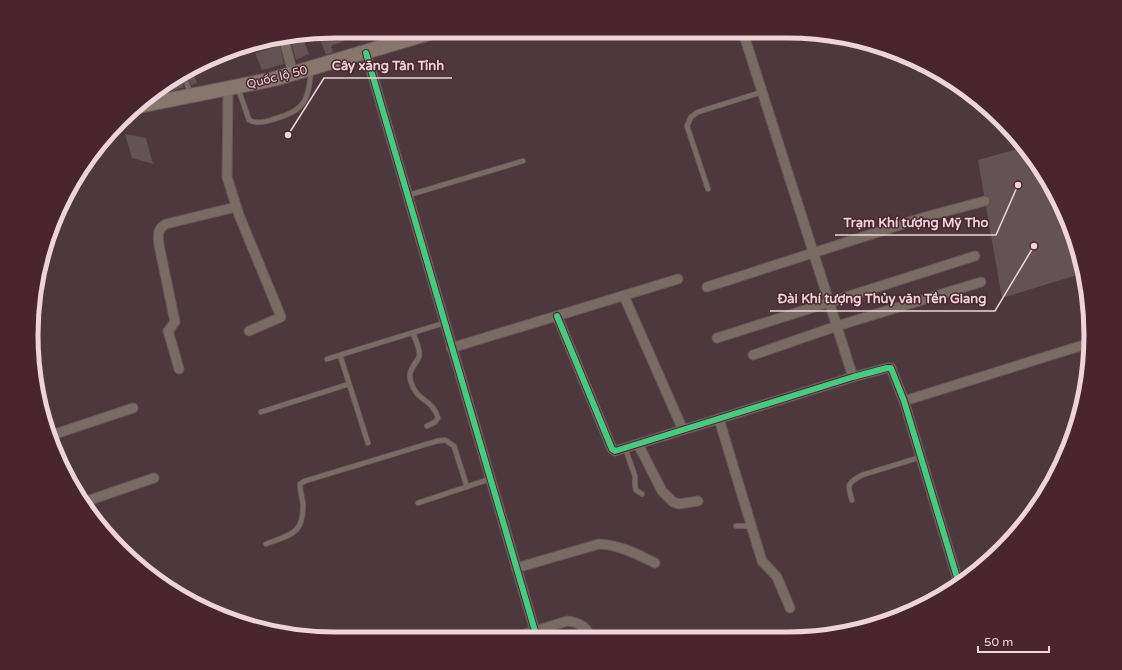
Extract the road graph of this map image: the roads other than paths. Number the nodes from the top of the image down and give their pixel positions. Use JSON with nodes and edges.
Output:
{"nodes":[{"id":1,"x":399,"y":38,"type":"edge"},
{"id":2,"x":745,"y":38,"type":"edge"},
{"id":3,"x":285,"y":43,"type":"edge"},
{"id":4,"x":366,"y":53,"type":"junction"},
{"id":5,"x":312,"y":69,"type":"junction"},
{"id":6,"x":294,"y":74,"type":"junction"},
{"id":7,"x":185,"y":79,"type":"edge"},
{"id":8,"x":233,"y":88,"type":"junction"},
{"id":9,"x":762,"y":92,"type":"junction"},
{"id":10,"x":191,"y":96,"type":"junction"},
{"id":11,"x":148,"y":104,"type":"edge"},
{"id":12,"x":523,"y":161,"type":"dead end"},
{"id":13,"x":708,"y":189,"type":"dead end"},
{"id":14,"x":409,"y":196,"type":"junction"},
{"id":15,"x":985,"y":201,"type":"dead end"},
{"id":16,"x":236,"y":207,"type":"junction"},
{"id":17,"x":815,"y":253,"type":"junction"},
{"id":18,"x":975,"y":256,"type":"dead end"},
{"id":19,"x":678,"y":279,"type":"dead end"},
{"id":20,"x":981,"y":282,"type":"dead end"},
{"id":21,"x":707,"y":287,"type":"dead end"},
{"id":22,"x":624,"y":296,"type":"junction"},
{"id":23,"x":829,"y":302,"type":"junction"},
{"id":24,"x":557,"y":316,"type":"junction"},
{"id":25,"x":444,"y":324,"type":"junction"},
{"id":26,"x":837,"y":326,"type":"junction"},
{"id":27,"x":249,"y":330,"type":"dead end"},
{"id":28,"x":413,"y":333,"type":"junction"},
{"id":29,"x":717,"y":338,"type":"dead end"},
{"id":30,"x":1083,"y":345,"type":"edge"},
{"id":31,"x":451,"y":348,"type":"junction"},
{"id":32,"x":340,"y":355,"type":"junction"},
{"id":33,"x":753,"y":355,"type":"dead end"},
{"id":34,"x":327,"y":359,"type":"dead end"},
{"id":35,"x":179,"y":369,"type":"dead end"},
{"id":36,"x":853,"y":377,"type":"junction"},
{"id":37,"x":349,"y":384,"type":"junction"},
{"id":38,"x":904,"y":402,"type":"junction"},
{"id":39,"x":133,"y":408,"type":"dead end"},
{"id":40,"x":261,"y":412,"type":"dead end"},
{"id":41,"x":719,"y":419,"type":"junction"},
{"id":42,"x":427,"y":426,"type":"dead end"},
{"id":43,"x":683,"y":430,"type":"junction"},
{"id":44,"x":55,"y":434,"type":"edge"},
{"id":45,"x":368,"y":443,"type":"dead end"},
{"id":46,"x":638,"y":444,"type":"junction"},
{"id":47,"x":626,"y":448,"type":"junction"},
{"id":48,"x":921,"y":457,"type":"junction"},
{"id":49,"x":154,"y":478,"type":"dead end"},
{"id":50,"x":490,"y":479,"type":"junction"},
{"id":51,"x":467,"y":487,"type":"junction"},
{"id":52,"x":642,"y":494,"type":"dead end"},
{"id":53,"x":852,"y":500,"type":"dead end"},
{"id":54,"x":698,"y":501,"type":"dead end"},
{"id":55,"x":89,"y":502,"type":"edge"},
{"id":56,"x":418,"y":503,"type":"dead end"},
{"id":57,"x":736,"y":526,"type":"dead end"},
{"id":58,"x":752,"y":526,"type":"junction"},
{"id":59,"x":266,"y":544,"type":"dead end"},
{"id":60,"x":655,"y":563,"type":"dead end"},
{"id":61,"x":516,"y":568,"type":"junction"},
{"id":62,"x":957,"y":578,"type":"edge"},
{"id":63,"x":790,"y":608,"type":"dead end"},
{"id":64,"x":535,"y":631,"type":"junction"},
{"id":65,"x":532,"y":632,"type":"edge"},
{"id":66,"x":587,"y":632,"type":"edge"}],
"edges":[{"from":1,"to":4,"type":"highway","name":"Quốc lộ 50"},
{"from":2,"to":9,"type":"street"},
{"from":3,"to":6,"type":"street"},
{"from":4,"to":5,"type":"highway","name":"Quốc lộ 50"},
{"from":4,"to":14,"type":"street"},
{"from":5,"to":6,"type":"highway","name":"Quốc lộ 50"},
{"from":5,"to":8,"type":"lane"},
{"from":6,"to":8,"type":"highway","name":"Quốc lộ 50"},
{"from":7,"to":10,"type":"lane"},
{"from":8,"to":10,"type":"highway","name":"Quốc lộ 50"},
{"from":8,"to":16,"type":"street"},
{"from":9,"to":13,"type":"lane"},
{"from":9,"to":17,"type":"street"},
{"from":10,"to":11,"type":"highway","name":"Quốc lộ 50"},
{"from":12,"to":14,"type":"lane"},
{"from":14,"to":25,"type":"street"},
{"from":15,"to":17,"type":"street"},
{"from":16,"to":27,"type":"street"},
{"from":16,"to":35,"type":"street"},
{"from":17,"to":21,"type":"street"},
{"from":17,"to":23,"type":"street"},
{"from":18,"to":23,"type":"street"},
{"from":19,"to":22,"type":"street"},
{"from":20,"to":26,"type":"street"},
{"from":22,"to":24,"type":"street"},
{"from":22,"to":43,"type":"street"},
{"from":23,"to":26,"type":"street"},
{"from":23,"to":29,"type":"street"},
{"from":24,"to":31,"type":"street"},
{"from":24,"to":47,"type":"street"},
{"from":25,"to":28,"type":"lane"},
{"from":25,"to":31,"type":"street"},
{"from":26,"to":33,"type":"street"},
{"from":26,"to":36,"type":"street"},
{"from":28,"to":32,"type":"lane"},
{"from":28,"to":42,"type":"lane"},
{"from":30,"to":38,"type":"street"},
{"from":31,"to":50,"type":"street"},
{"from":32,"to":34,"type":"lane"},
{"from":32,"to":37,"type":"lane"},
{"from":36,"to":38,"type":"street"},
{"from":36,"to":41,"type":"street"},
{"from":37,"to":40,"type":"lane"},
{"from":37,"to":45,"type":"lane"},
{"from":38,"to":48,"type":"street"},
{"from":39,"to":44,"type":"street"},
{"from":41,"to":43,"type":"street"},
{"from":41,"to":58,"type":"street"},
{"from":43,"to":46,"type":"street"},
{"from":46,"to":47,"type":"street"},
{"from":46,"to":54,"type":"street"},
{"from":47,"to":52,"type":"lane"},
{"from":48,"to":53,"type":"lane"},
{"from":48,"to":62,"type":"street"},
{"from":49,"to":55,"type":"street"},
{"from":50,"to":51,"type":"lane"},
{"from":50,"to":61,"type":"street"},
{"from":51,"to":56,"type":"lane"},
{"from":51,"to":59,"type":"lane"},
{"from":57,"to":58,"type":"lane"},
{"from":58,"to":63,"type":"street"},
{"from":60,"to":61,"type":"street"},
{"from":61,"to":64,"type":"street"},
{"from":64,"to":65,"type":"street"},
{"from":64,"to":66,"type":"street"}]}
